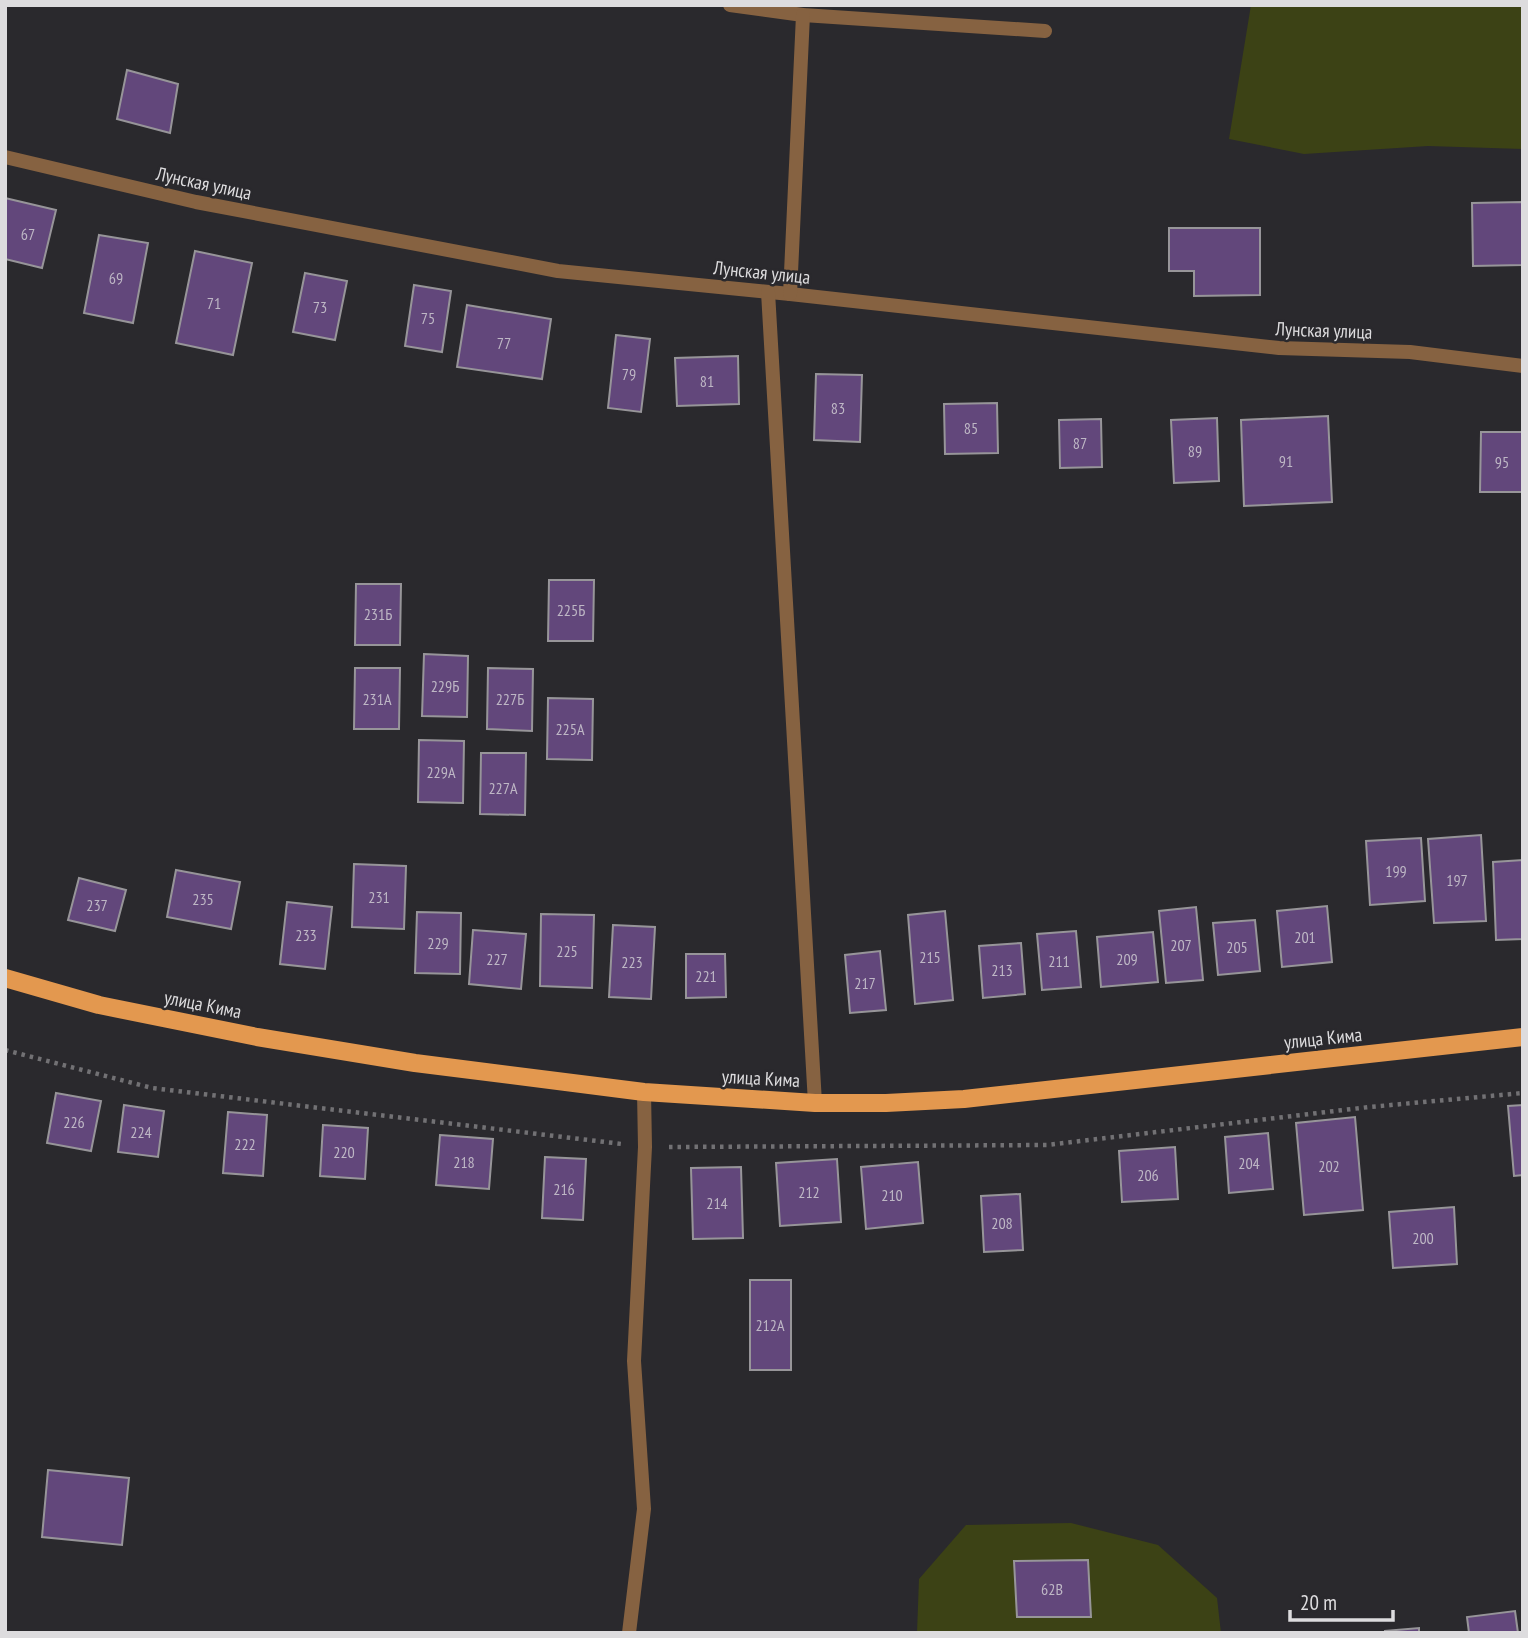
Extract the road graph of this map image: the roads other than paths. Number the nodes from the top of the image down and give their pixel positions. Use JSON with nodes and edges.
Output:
{"nodes":[{"id":1,"x":730,"y":5,"type":"edge"},
{"id":2,"x":803,"y":15,"type":"junction"},
{"id":3,"x":1045,"y":31,"type":"dead end"},
{"id":4,"x":5,"y":157,"type":"edge"},
{"id":5,"x":768,"y":292,"type":"junction"},
{"id":6,"x":790,"y":294,"type":"junction"},
{"id":7,"x":1523,"y":366,"type":"edge"},
{"id":8,"x":5,"y":978,"type":"edge"},
{"id":9,"x":1523,"y":1037,"type":"edge"},
{"id":10,"x":644,"y":1092,"type":"junction"},
{"id":11,"x":816,"y":1102,"type":"junction"},
{"id":12,"x":629,"y":1633,"type":"edge"}],
"edges":[{"from":1,"to":2,"type":"street"},
{"from":2,"to":3,"type":"street"},
{"from":2,"to":6,"type":"street"},
{"from":4,"to":5,"type":"street","name":"Лунская улица"},
{"from":5,"to":6,"type":"street","name":"Лунская улица"},
{"from":5,"to":11,"type":"street"},
{"from":6,"to":7,"type":"street","name":"Лунская улица"},
{"from":8,"to":10,"type":"main road","name":"улица Кима"},
{"from":9,"to":11,"type":"main road","name":"улица Кима"},
{"from":10,"to":11,"type":"main road","name":"улица Кима"},
{"from":10,"to":12,"type":"street"}]}
